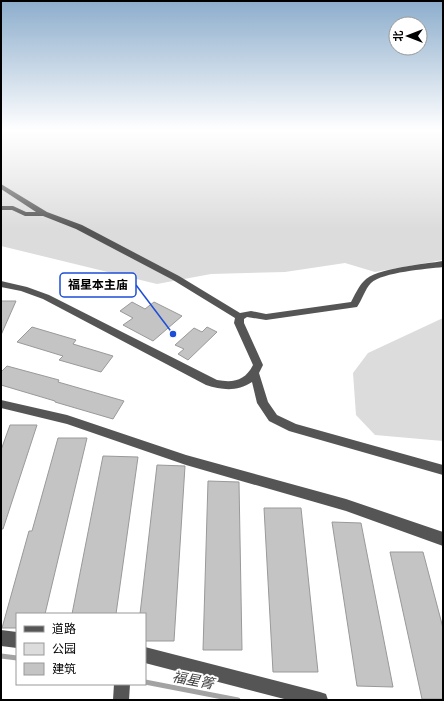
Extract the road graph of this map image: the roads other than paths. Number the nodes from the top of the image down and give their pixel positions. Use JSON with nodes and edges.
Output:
{"nodes":[{"id":1,"x":1,"y":186,"type":"edge"},
{"id":2,"x":1,"y":208,"type":"edge"},
{"id":3,"x":44,"y":214,"type":"junction"},
{"id":4,"x":443,"y":264,"type":"edge"},
{"id":5,"x":1,"y":284,"type":"edge"},
{"id":6,"x":240,"y":317,"type":"junction"},
{"id":7,"x":255,"y":374,"type":"junction"},
{"id":8,"x":1,"y":404,"type":"edge"},
{"id":9,"x":443,"y":470,"type":"edge"},
{"id":10,"x":443,"y":539,"type":"edge"},
{"id":11,"x":1,"y":638,"type":"edge"},
{"id":12,"x":16,"y":640,"type":"edge"},
{"id":13,"x":146,"y":655,"type":"edge"},
{"id":14,"x":320,"y":700,"type":"edge"}],
"edges":[{"from":1,"to":3,"type":"street"},
{"from":2,"to":3,"type":"street"},
{"from":3,"to":6,"type":"street"},
{"from":4,"to":6,"type":"street"},
{"from":5,"to":7,"type":"street"},
{"from":6,"to":7,"type":"street"},
{"from":7,"to":9,"type":"street"},
{"from":8,"to":10,"type":"street"},
{"from":11,"to":12,"type":"street"},
{"from":13,"to":14,"type":"street"}]}
